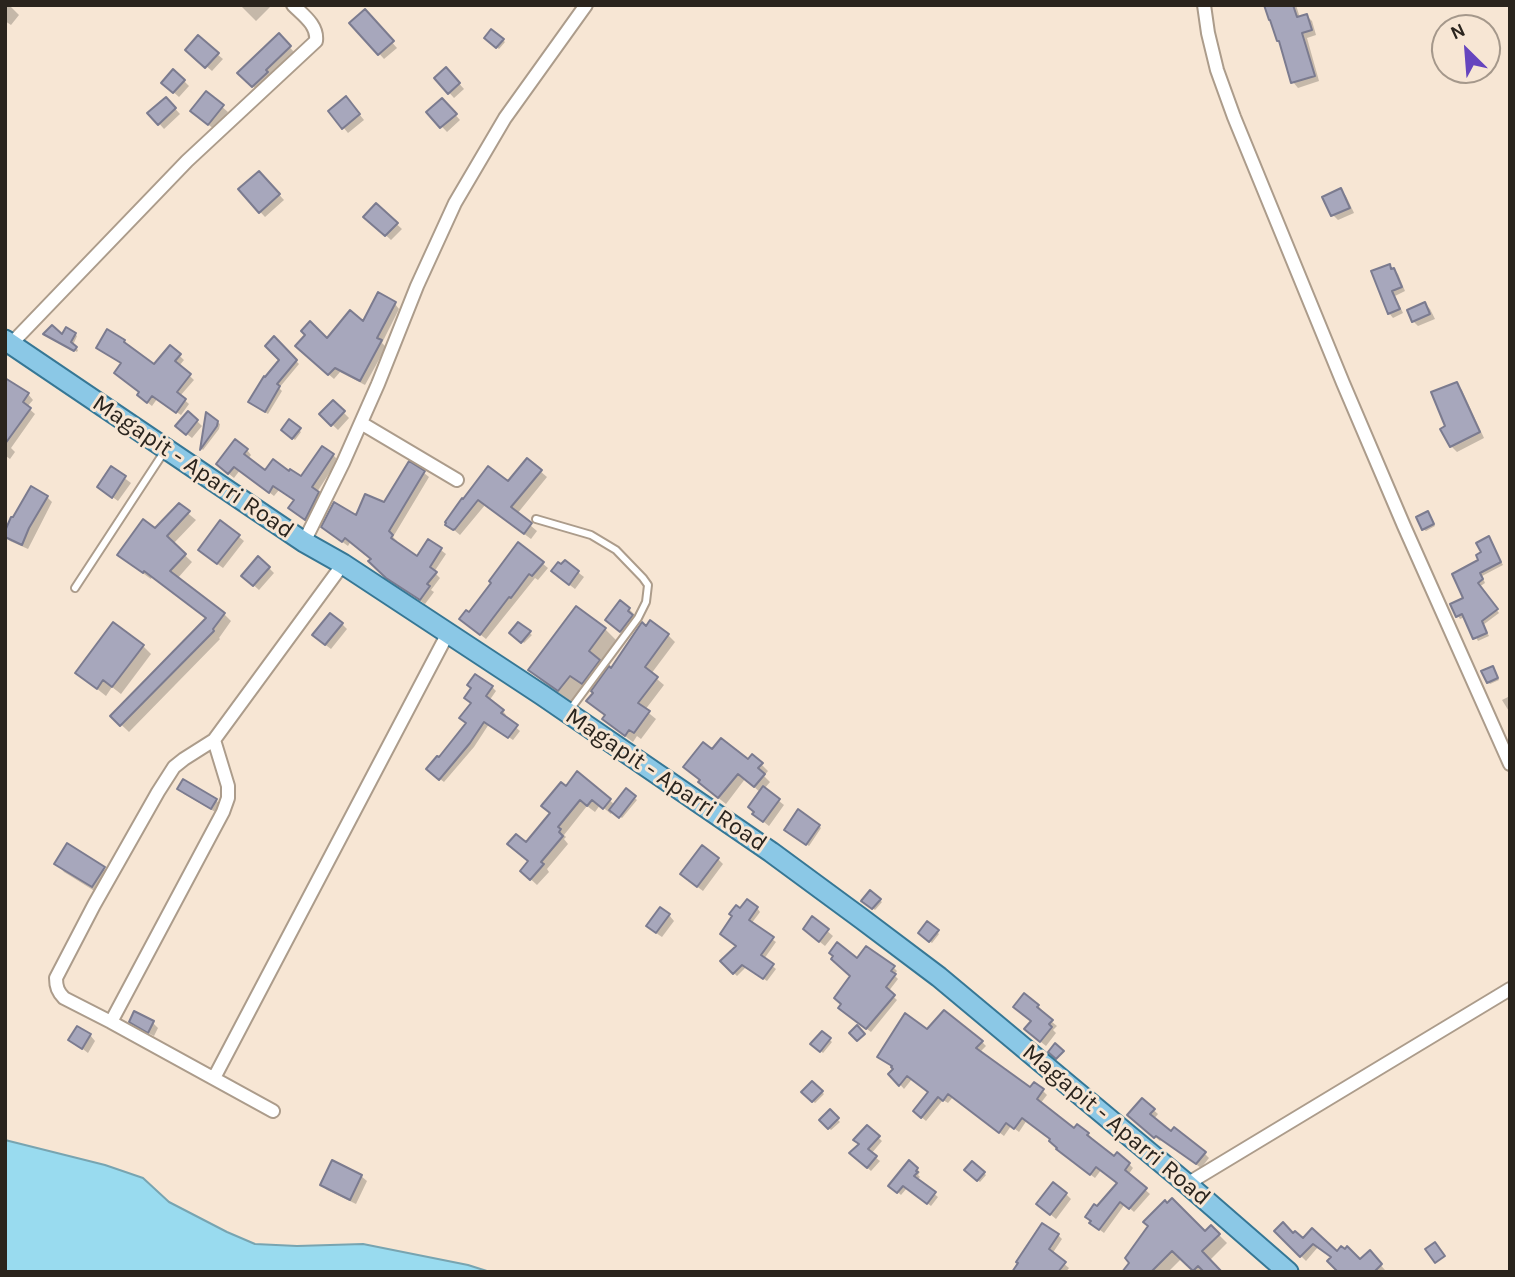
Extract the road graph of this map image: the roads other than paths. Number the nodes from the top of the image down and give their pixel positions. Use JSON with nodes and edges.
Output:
{"nodes":[{"id":1,"x":293,"y":5,"type":"edge"},
{"id":2,"x":586,"y":5,"type":"edge"},
{"id":3,"x":1204,"y":5,"type":"edge"},
{"id":4,"x":8,"y":342,"type":"edge"},
{"id":5,"x":361,"y":423,"type":"junction"},
{"id":6,"x":166,"y":449,"type":"junction"},
{"id":7,"x":457,"y":480,"type":"dead end"},
{"id":8,"x":536,"y":519,"type":"dead end"},
{"id":9,"x":304,"y":542,"type":"junction"},
{"id":10,"x":343,"y":564,"type":"junction"},
{"id":11,"x":75,"y":588,"type":"dead end"},
{"id":12,"x":448,"y":633,"type":"junction"},
{"id":13,"x":567,"y":712,"type":"junction"},
{"id":14,"x":214,"y":740,"type":"junction"},
{"id":15,"x":1510,"y":764,"type":"edge"},
{"id":16,"x":1510,"y":989,"type":"edge"},
{"id":17,"x":111,"y":1021,"type":"junction"},
{"id":18,"x":214,"y":1078,"type":"junction"},
{"id":19,"x":273,"y":1111,"type":"dead end"},
{"id":20,"x":1187,"y":1184,"type":"junction"},
{"id":21,"x":1288,"y":1272,"type":"edge"}],
"edges":[{"from":1,"to":4,"type":"street"},
{"from":2,"to":5,"type":"street"},
{"from":3,"to":15,"type":"street"},
{"from":4,"to":6,"type":"main road","name":"Magapit - Aparri Road"},
{"from":5,"to":7,"type":"street"},
{"from":5,"to":9,"type":"street"},
{"from":6,"to":9,"type":"main road","name":"Magapit - Aparri Road"},
{"from":6,"to":11,"type":"lane"},
{"from":8,"to":13,"type":"lane"},
{"from":9,"to":10,"type":"main road","name":"Magapit - Aparri Road"},
{"from":10,"to":12,"type":"main road","name":"Magapit - Aparri Road"},
{"from":10,"to":14,"type":"street"},
{"from":12,"to":13,"type":"main road","name":"Magapit - Aparri Road"},
{"from":12,"to":18,"type":"street"},
{"from":13,"to":20,"type":"main road","name":"Magapit - Aparri Road"},
{"from":14,"to":17,"type":"street"},
{"from":14,"to":17,"type":"street"},
{"from":16,"to":20,"type":"street"},
{"from":17,"to":18,"type":"street"},
{"from":18,"to":19,"type":"street"},
{"from":20,"to":21,"type":"main road","name":"Magapit - Aparri Road"}]}
